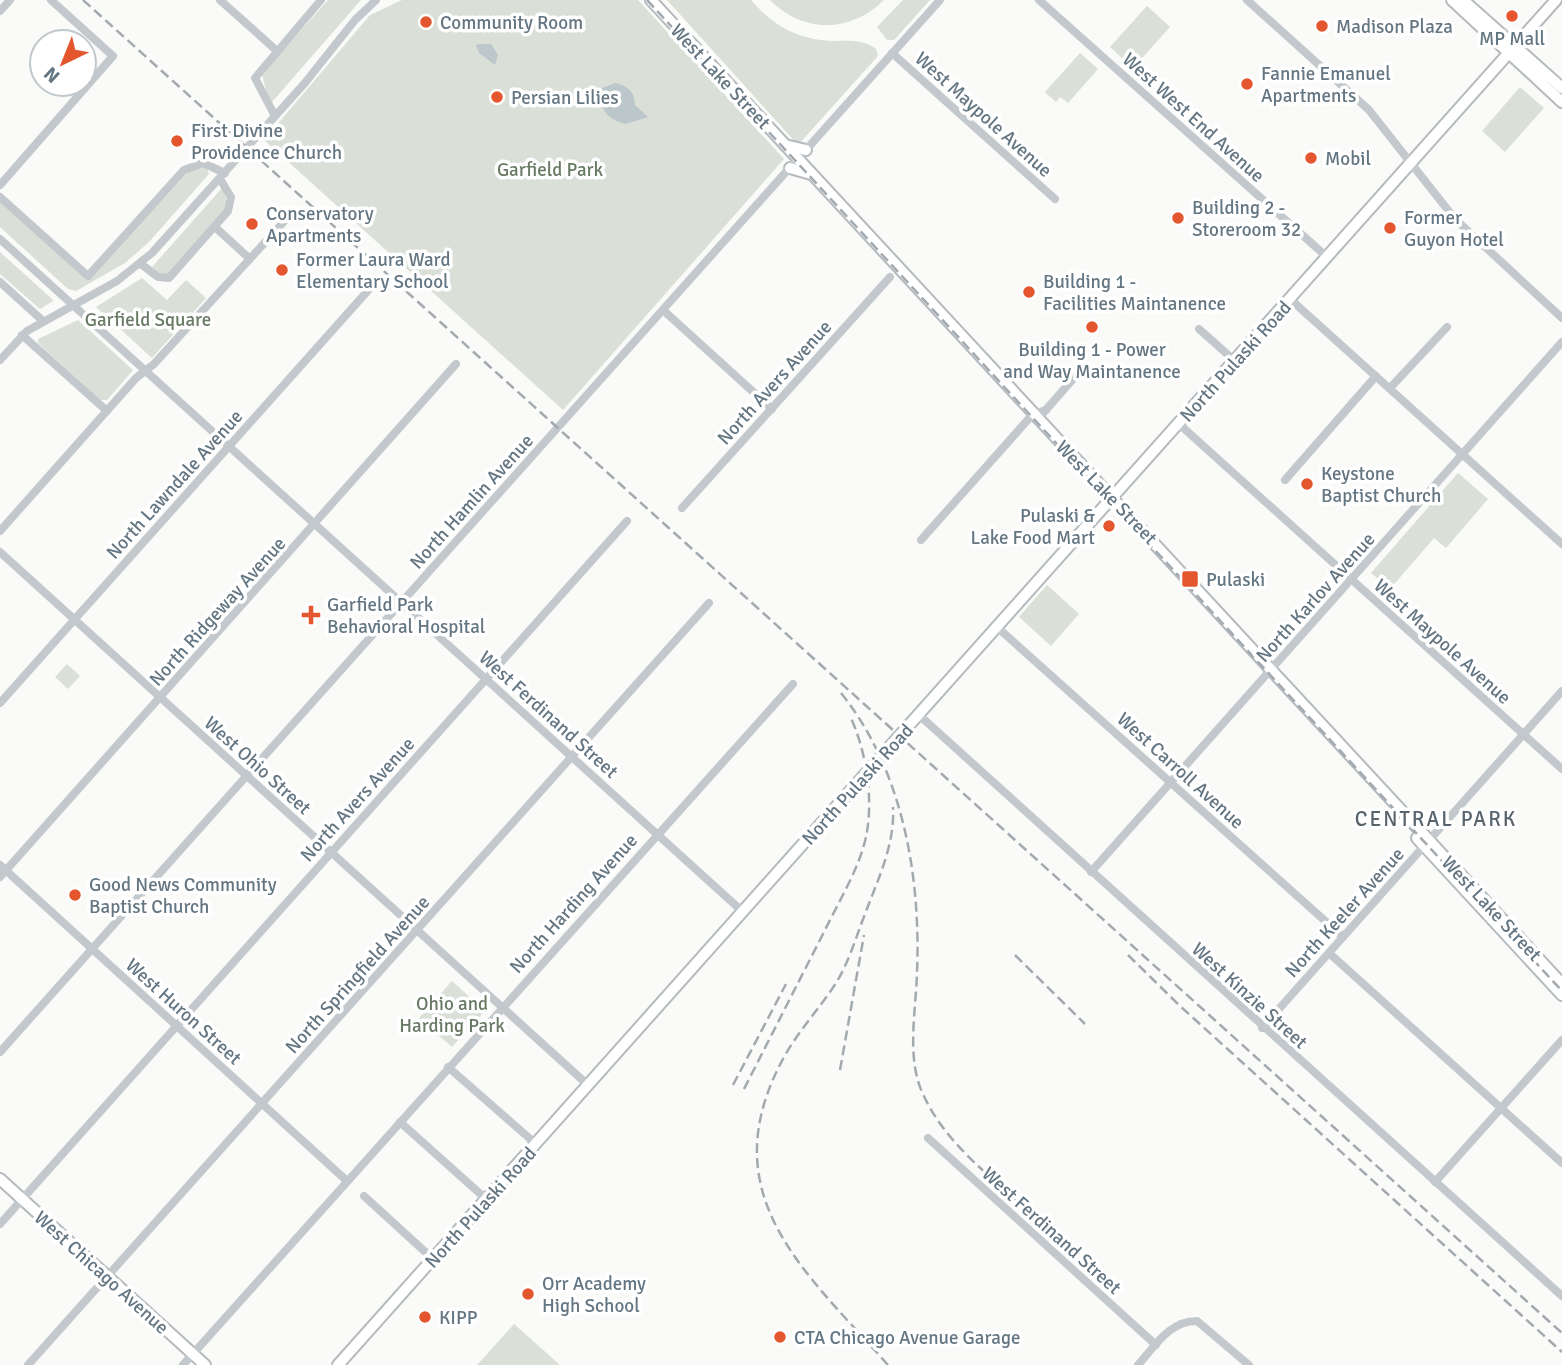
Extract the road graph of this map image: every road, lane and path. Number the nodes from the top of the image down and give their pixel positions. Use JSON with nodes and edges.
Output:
{"nodes":[{"id":1,"x":10,"y":0,"type":"edge"},
{"id":2,"x":51,"y":0,"type":"edge"},
{"id":3,"x":220,"y":0,"type":"edge"},
{"id":4,"x":321,"y":0,"type":"edge"},
{"id":5,"x":376,"y":0,"type":"edge"},
{"id":6,"x":651,"y":0,"type":"edge"},
{"id":7,"x":940,"y":0,"type":"edge"},
{"id":8,"x":1039,"y":0,"type":"edge"},
{"id":9,"x":1247,"y":0,"type":"edge"},
{"id":10,"x":1451,"y":0,"type":"edge"},
{"id":11,"x":1463,"y":0,"type":"edge"},
{"id":12,"x":1556,"y":0,"type":"edge"},
{"id":13,"x":0,"y":11,"type":"edge"},
{"id":14,"x":1512,"y":50,"type":"junction"},
{"id":15,"x":276,"y":51,"type":"junction"},
{"id":16,"x":892,"y":53,"type":"junction"},
{"id":17,"x":1562,"y":88,"type":"edge"},
{"id":18,"x":1562,"y":102,"type":"edge"},
{"id":19,"x":275,"y":116,"type":"junction"},
{"id":20,"x":759,"y":116,"type":"junction"},
{"id":21,"x":785,"y":145,"type":"junction"},
{"id":22,"x":806,"y":150,"type":"junction"},
{"id":23,"x":1412,"y":163,"type":"junction"},
{"id":24,"x":794,"y":164,"type":"junction"},
{"id":25,"x":222,"y":176,"type":"junction"},
{"id":26,"x":0,"y":185,"type":"edge"},
{"id":27,"x":0,"y":197,"type":"edge"},
{"id":28,"x":1055,"y":199,"type":"dead end"},
{"id":29,"x":289,"y":216,"type":"dead end"},
{"id":30,"x":215,"y":227,"type":"junction"},
{"id":31,"x":0,"y":239,"type":"edge"},
{"id":32,"x":1327,"y":257,"type":"junction"},
{"id":33,"x":250,"y":259,"type":"junction"},
{"id":34,"x":141,"y":264,"type":"junction"},
{"id":35,"x":894,"y":264,"type":"junction"},
{"id":36,"x":904,"y":274,"type":"junction"},
{"id":37,"x":890,"y":277,"type":"junction"},
{"id":38,"x":0,"y":282,"type":"edge"},
{"id":39,"x":372,"y":286,"type":"dead end"},
{"id":40,"x":1290,"y":299,"type":"junction"},
{"id":41,"x":74,"y":305,"type":"junction"},
{"id":42,"x":663,"y":310,"type":"junction"},
{"id":43,"x":1562,"y":318,"type":"edge"},
{"id":44,"x":43,"y":321,"type":"junction"},
{"id":45,"x":1447,"y":327,"type":"dead end"},
{"id":46,"x":1199,"y":329,"type":"dead end"},
{"id":47,"x":22,"y":335,"type":"junction"},
{"id":48,"x":1562,"y":342,"type":"edge"},
{"id":49,"x":0,"y":360,"type":"edge"},
{"id":50,"x":1234,"y":361,"type":"junction"},
{"id":51,"x":456,"y":364,"type":"dead end"},
{"id":52,"x":146,"y":370,"type":"junction"},
{"id":53,"x":1080,"y":371,"type":"dead end"},
{"id":54,"x":1376,"y":376,"type":"junction"},
{"id":55,"x":1390,"y":388,"type":"junction"},
{"id":56,"x":772,"y":410,"type":"junction"},
{"id":57,"x":107,"y":411,"type":"junction"},
{"id":58,"x":1035,"y":417,"type":"junction"},
{"id":59,"x":1179,"y":424,"type":"junction"},
{"id":60,"x":229,"y":445,"type":"junction"},
{"id":61,"x":1463,"y":454,"type":"junction"},
{"id":62,"x":1285,"y":480,"type":"dead end"},
{"id":63,"x":1112,"y":498,"type":"junction"},
{"id":64,"x":682,"y":509,"type":"dead end"},
{"id":65,"x":627,"y":521,"type":"dead end"},
{"id":66,"x":315,"y":523,"type":"junction"},
{"id":67,"x":0,"y":531,"type":"edge"},
{"id":68,"x":921,"y":540,"type":"dead end"},
{"id":69,"x":1562,"y":544,"type":"edge"},
{"id":70,"x":0,"y":552,"type":"edge"},
{"id":71,"x":1351,"y":579,"type":"junction"},
{"id":72,"x":402,"y":602,"type":"junction"},
{"id":73,"x":709,"y":603,"type":"dead end"},
{"id":74,"x":74,"y":620,"type":"junction"},
{"id":75,"x":997,"y":627,"type":"junction"},
{"id":76,"x":1272,"y":669,"type":"junction"},
{"id":77,"x":486,"y":678,"type":"junction"},
{"id":78,"x":793,"y":684,"type":"dead end"},
{"id":79,"x":1562,"y":691,"type":"edge"},
{"id":80,"x":160,"y":697,"type":"junction"},
{"id":81,"x":0,"y":703,"type":"edge"},
{"id":82,"x":919,"y":715,"type":"junction"},
{"id":83,"x":1523,"y":734,"type":"junction"},
{"id":84,"x":572,"y":757,"type":"junction"},
{"id":85,"x":1562,"y":769,"type":"edge"},
{"id":86,"x":247,"y":776,"type":"junction"},
{"id":87,"x":1172,"y":782,"type":"junction"},
{"id":88,"x":657,"y":833,"type":"junction"},
{"id":89,"x":1429,"y":840,"type":"junction"},
{"id":90,"x":331,"y":852,"type":"junction"},
{"id":91,"x":2,"y":871,"type":"edge"},
{"id":92,"x":1091,"y":872,"type":"junction"},
{"id":93,"x":743,"y":912,"type":"junction"},
{"id":94,"x":417,"y":930,"type":"junction"},
{"id":95,"x":1343,"y":937,"type":"junction"},
{"id":96,"x":92,"y":949,"type":"junction"},
{"id":97,"x":1329,"y":953,"type":"junction"},
{"id":98,"x":1562,"y":975,"type":"edge"},
{"id":99,"x":1562,"y":985,"type":"edge"},
{"id":100,"x":1562,"y":995,"type":"edge"},
{"id":101,"x":502,"y":1007,"type":"junction"},
{"id":102,"x":177,"y":1026,"type":"junction"},
{"id":103,"x":1262,"y":1028,"type":"junction"},
{"id":104,"x":1562,"y":1040,"type":"edge"},
{"id":105,"x":0,"y":1052,"type":"edge"},
{"id":106,"x":449,"y":1067,"type":"junction"},
{"id":107,"x":589,"y":1085,"type":"junction"},
{"id":108,"x":262,"y":1104,"type":"junction"},
{"id":109,"x":1501,"y":1108,"type":"junction"},
{"id":110,"x":400,"y":1122,"type":"junction"},
{"id":111,"x":928,"y":1138,"type":"dead end"},
{"id":112,"x":536,"y":1144,"type":"junction"},
{"id":113,"x":1562,"y":1163,"type":"edge"},
{"id":114,"x":0,"y":1179,"type":"edge"},
{"id":115,"x":347,"y":1181,"type":"junction"},
{"id":116,"x":1435,"y":1182,"type":"junction"},
{"id":117,"x":364,"y":1196,"type":"dead end"},
{"id":118,"x":22,"y":1199,"type":"junction"},
{"id":119,"x":486,"y":1199,"type":"junction"},
{"id":120,"x":0,"y":1224,"type":"edge"},
{"id":121,"x":433,"y":1259,"type":"junction"},
{"id":122,"x":107,"y":1276,"type":"junction"},
{"id":123,"x":1562,"y":1296,"type":"edge"},
{"id":124,"x":1156,"y":1345,"type":"junction"},
{"id":125,"x":193,"y":1354,"type":"junction"},
{"id":126,"x":28,"y":1365,"type":"edge"},
{"id":127,"x":183,"y":1365,"type":"edge"},
{"id":128,"x":205,"y":1365,"type":"edge"},
{"id":129,"x":338,"y":1365,"type":"edge"},
{"id":130,"x":1138,"y":1365,"type":"edge"},
{"id":131,"x":1249,"y":1365,"type":"edge"}],
"edges":[{"from":1,"to":13,"type":"street"},
{"from":2,"to":26,"type":"street"},
{"from":3,"to":15,"type":"street"},
{"from":4,"to":15,"type":"street"},
{"from":5,"to":19,"type":"street"},
{"from":6,"to":20,"type":"main road","name":"West Lake Street"},
{"from":7,"to":16,"type":"street","name":"North Hamlin Avenue"},
{"from":8,"to":32,"type":"street","name":"West West End Avenue"},
{"from":9,"to":23,"type":"street"},
{"from":10,"to":14,"type":"main road"},
{"from":11,"to":14,"type":"main road"},
{"from":12,"to":14,"type":"main road","name":"North Pulaski Road"},
{"from":14,"to":17,"type":"main road"},
{"from":14,"to":18,"type":"main road"},
{"from":14,"to":23,"type":"main road","name":"North Pulaski Road"},
{"from":15,"to":19,"type":"street"},
{"from":16,"to":22,"type":"street","name":"North Hamlin Avenue"},
{"from":16,"to":28,"type":"street","name":"West Maypole Avenue"},
{"from":19,"to":25,"type":"street"},
{"from":20,"to":21,"type":"main road","name":"West Lake Street"},
{"from":20,"to":24,"type":"main road"},
{"from":21,"to":22,"type":"main road"},
{"from":21,"to":24,"type":"main road","name":"West Lake Street"},
{"from":22,"to":24,"type":"street","name":"North Hamlin Avenue"},
{"from":23,"to":32,"type":"main road","name":"North Pulaski Road"},
{"from":23,"to":43,"type":"street"},
{"from":24,"to":35,"type":"main road","name":"West Lake Street"},
{"from":24,"to":42,"type":"street","name":"North Hamlin Avenue"},
{"from":25,"to":27,"type":"street"},
{"from":25,"to":30,"type":"street"},
{"from":25,"to":34,"type":"street"},
{"from":29,"to":33,"type":"street"},
{"from":30,"to":33,"type":"street"},
{"from":30,"to":34,"type":"street"},
{"from":31,"to":41,"type":"street","name":"West Ferdinand Street"},
{"from":32,"to":40,"type":"main road","name":"North Pulaski Road"},
{"from":33,"to":52,"type":"street"},
{"from":34,"to":41,"type":"street"},
{"from":35,"to":36,"type":"main road","name":"West Lake Street"},
{"from":35,"to":37,"type":"street","name":"North Avers Avenue"},
{"from":36,"to":37,"type":"street"},
{"from":36,"to":58,"type":"main road","name":"West Lake Street"},
{"from":37,"to":56,"type":"street","name":"North Avers Avenue"},
{"from":38,"to":44,"type":"street"},
{"from":39,"to":60,"type":"street","name":"North Lawndale Avenue"},
{"from":40,"to":50,"type":"main road","name":"North Pulaski Road"},
{"from":40,"to":54,"type":"street"},
{"from":41,"to":44,"type":"street"},
{"from":41,"to":52,"type":"street","name":"West Ferdinand Street"},
{"from":42,"to":56,"type":"street"},
{"from":42,"to":72,"type":"street","name":"North Hamlin Avenue"},
{"from":44,"to":47,"type":"street"},
{"from":45,"to":55,"type":"street"},
{"from":46,"to":50,"type":"street"},
{"from":47,"to":49,"type":"street"},
{"from":47,"to":57,"type":"street"},
{"from":48,"to":61,"type":"street","name":"North Karlov Avenue"},
{"from":50,"to":59,"type":"main road","name":"North Pulaski Road"},
{"from":51,"to":66,"type":"street","name":"North Ridgeway Avenue"},
{"from":52,"to":57,"type":"street"},
{"from":52,"to":60,"type":"street","name":"West Ferdinand Street"},
{"from":53,"to":58,"type":"street"},
{"from":54,"to":55,"type":"street"},
{"from":54,"to":62,"type":"street"},
{"from":55,"to":61,"type":"street"},
{"from":56,"to":64,"type":"street","name":"North Avers Avenue"},
{"from":57,"to":67,"type":"street"},
{"from":58,"to":63,"type":"main road","name":"West Lake Street"},
{"from":58,"to":68,"type":"street"},
{"from":59,"to":63,"type":"main road","name":"North Pulaski Road"},
{"from":59,"to":71,"type":"street","name":"West Maypole Avenue"},
{"from":60,"to":66,"type":"street","name":"West Ferdinand Street"},
{"from":60,"to":74,"type":"street","name":"North Lawndale Avenue"},
{"from":61,"to":69,"type":"street"},
{"from":61,"to":71,"type":"street","name":"North Karlov Avenue"},
{"from":63,"to":75,"type":"main road","name":"North Pulaski Road"},
{"from":63,"to":76,"type":"main road","name":"West Lake Street"},
{"from":65,"to":77,"type":"street","name":"North Avers Avenue"},
{"from":66,"to":72,"type":"street","name":"West Ferdinand Street"},
{"from":66,"to":80,"type":"street","name":"North Ridgeway Avenue"},
{"from":70,"to":74,"type":"street","name":"West Ohio Street"},
{"from":71,"to":76,"type":"street","name":"North Karlov Avenue"},
{"from":71,"to":83,"type":"street","name":"West Maypole Avenue"},
{"from":72,"to":77,"type":"street","name":"West Ferdinand Street"},
{"from":72,"to":86,"type":"street","name":"North Hamlin Avenue"},
{"from":73,"to":84,"type":"street","name":"North Springfield Avenue"},
{"from":74,"to":80,"type":"street","name":"West Ohio Street"},
{"from":74,"to":81,"type":"street","name":"North Lawndale Avenue"},
{"from":75,"to":82,"type":"main road","name":"North Pulaski Road"},
{"from":75,"to":87,"type":"street","name":"West Carroll Avenue"},
{"from":76,"to":87,"type":"street","name":"North Karlov Avenue"},
{"from":76,"to":89,"type":"main road","name":"West Lake Street"},
{"from":77,"to":84,"type":"street","name":"West Ferdinand Street"},
{"from":77,"to":90,"type":"street","name":"North Avers Avenue"},
{"from":78,"to":88,"type":"street","name":"North Harding Avenue"},
{"from":79,"to":83,"type":"street","name":"North Keeler Avenue"},
{"from":80,"to":86,"type":"street","name":"West Ohio Street"},
{"from":80,"to":91,"type":"street","name":"North Ridgeway Avenue"},
{"from":82,"to":92,"type":"street","name":"West Kinzie Street"},
{"from":82,"to":93,"type":"main road","name":"North Pulaski Road"},
{"from":83,"to":85,"type":"street","name":"West Maypole Avenue"},
{"from":83,"to":89,"type":"street","name":"North Keeler Avenue"},
{"from":84,"to":88,"type":"street","name":"West Ferdinand Street"},
{"from":84,"to":94,"type":"street","name":"North Springfield Avenue"},
{"from":86,"to":90,"type":"street","name":"West Ohio Street"},
{"from":86,"to":96,"type":"street","name":"North Hamlin Avenue"},
{"from":87,"to":92,"type":"street","name":"North Karlov Avenue"},
{"from":87,"to":95,"type":"street","name":"West Carroll Avenue"},
{"from":88,"to":93,"type":"street","name":"West Ferdinand Street"},
{"from":88,"to":101,"type":"street","name":"North Harding Avenue"},
{"from":89,"to":95,"type":"street","name":"North Keeler Avenue"},
{"from":89,"to":98,"type":"main road","name":"West Lake Street"},
{"from":89,"to":99,"type":"main road","name":"West Lake Street"},
{"from":89,"to":100,"type":"main road","name":"West Lake Street"},
{"from":90,"to":94,"type":"street","name":"West Ohio Street"},
{"from":90,"to":102,"type":"street","name":"North Avers Avenue"},
{"from":91,"to":96,"type":"street","name":"West Huron Street"},
{"from":92,"to":103,"type":"street","name":"West Kinzie Street"},
{"from":93,"to":107,"type":"main road","name":"North Pulaski Road"},
{"from":94,"to":101,"type":"street","name":"West Ohio Street"},
{"from":94,"to":108,"type":"street","name":"North Springfield Avenue"},
{"from":95,"to":97,"type":"street","name":"North Keeler Avenue"},
{"from":96,"to":102,"type":"street","name":"West Huron Street"},
{"from":96,"to":105,"type":"street","name":"North Hamlin Avenue"},
{"from":97,"to":103,"type":"street","name":"North Keeler Avenue"},
{"from":97,"to":109,"type":"street"},
{"from":101,"to":106,"type":"street","name":"North Harding Avenue"},
{"from":101,"to":107,"type":"street","name":"West Ohio Street"},
{"from":102,"to":108,"type":"street","name":"West Huron Street"},
{"from":102,"to":118,"type":"street","name":"North Avers Avenue"},
{"from":103,"to":116,"type":"street","name":"West Kinzie Street"},
{"from":104,"to":109,"type":"street"},
{"from":106,"to":110,"type":"street","name":"North Harding Avenue"},
{"from":106,"to":112,"type":"street"},
{"from":107,"to":112,"type":"main road","name":"North Pulaski Road"},
{"from":108,"to":115,"type":"street","name":"West Huron Street"},
{"from":108,"to":122,"type":"street","name":"North Springfield Avenue"},
{"from":109,"to":113,"type":"street"},
{"from":109,"to":116,"type":"street"},
{"from":110,"to":115,"type":"street","name":"North Harding Avenue"},
{"from":110,"to":119,"type":"street"},
{"from":111,"to":124,"type":"street","name":"West Ferdinand Street"},
{"from":112,"to":119,"type":"main road","name":"North Pulaski Road"},
{"from":114,"to":118,"type":"main road","name":"West Chicago Avenue"},
{"from":115,"to":125,"type":"street","name":"North Harding Avenue"},
{"from":116,"to":123,"type":"street","name":"West Kinzie Street"},
{"from":117,"to":121,"type":"street"},
{"from":118,"to":120,"type":"street","name":"North Avers Avenue"},
{"from":118,"to":122,"type":"main road","name":"West Chicago Avenue"},
{"from":119,"to":121,"type":"main road","name":"North Pulaski Road"},
{"from":121,"to":129,"type":"main road","name":"North Pulaski Road"},
{"from":122,"to":125,"type":"main road","name":"West Chicago Avenue"},
{"from":122,"to":126,"type":"street","name":"North Springfield Avenue"},
{"from":124,"to":130,"type":"street"},
{"from":124,"to":131,"type":"street"},
{"from":125,"to":127,"type":"street","name":"North Harding Avenue"},
{"from":125,"to":128,"type":"main road","name":"West Chicago Avenue"}]}
